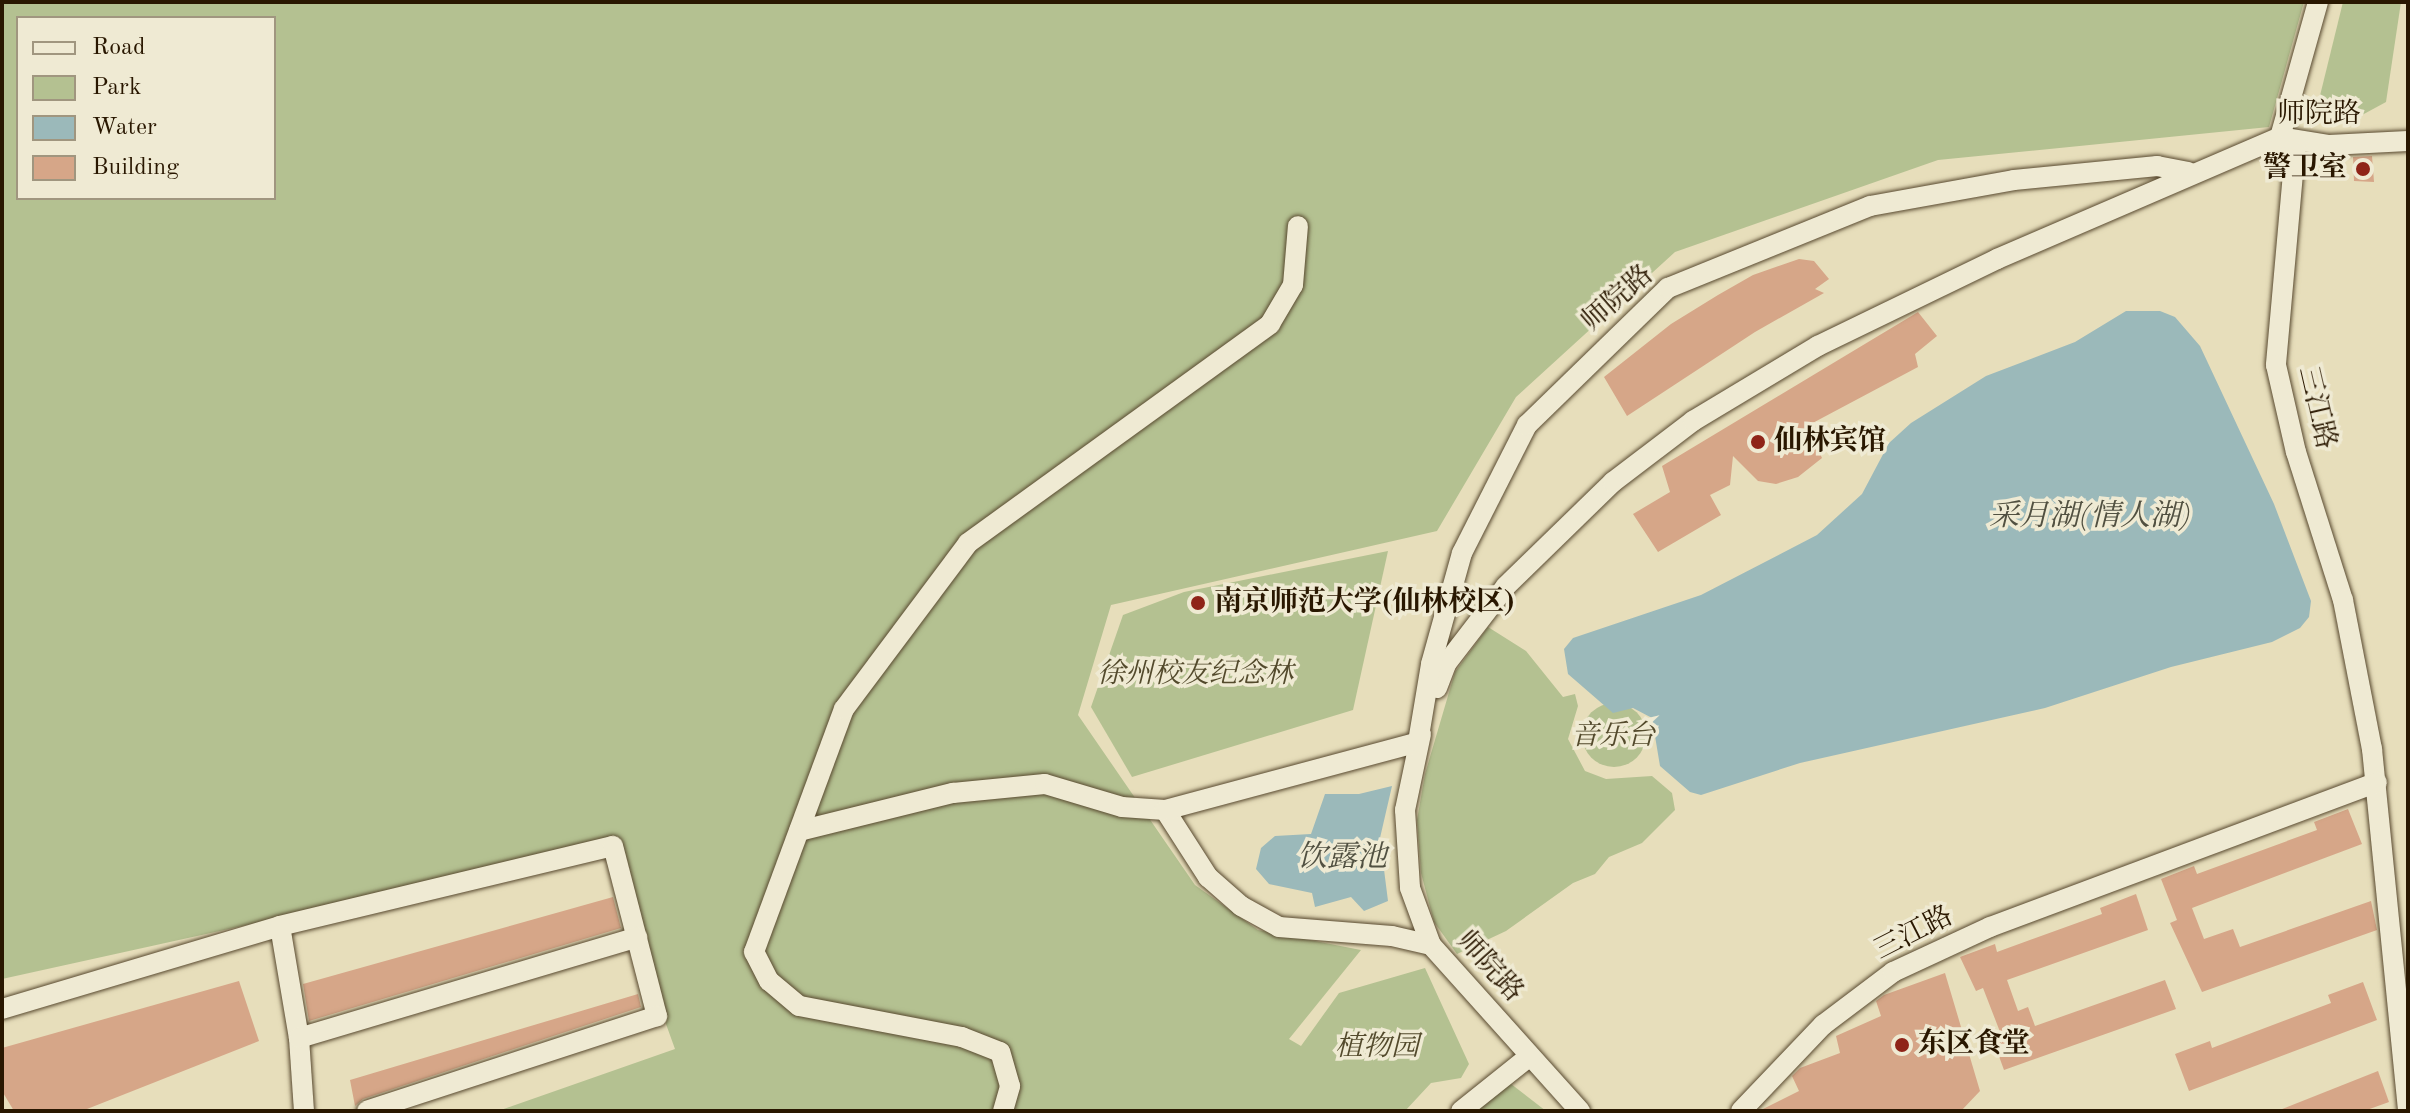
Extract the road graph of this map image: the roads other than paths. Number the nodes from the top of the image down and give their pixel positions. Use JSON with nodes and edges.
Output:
{"nodes":[{"id":1,"x":2318,"y":2,"type":"edge"},
{"id":2,"x":2280,"y":137,"type":"junction"},
{"id":3,"x":2408,"y":141,"type":"edge"},
{"id":4,"x":2188,"y":172,"type":"junction"},
{"id":5,"x":1298,"y":226,"type":"dead end"},
{"id":6,"x":1418,"y":742,"type":"junction"},
{"id":7,"x":2377,"y":782,"type":"junction"},
{"id":8,"x":1165,"y":810,"type":"junction"},
{"id":9,"x":799,"y":831,"type":"junction"},
{"id":10,"x":280,"y":926,"type":"junction"},
{"id":11,"x":637,"y":937,"type":"junction"},
{"id":12,"x":1431,"y":945,"type":"junction"},
{"id":13,"x":2,"y":1009,"type":"edge"},
{"id":14,"x":299,"y":1038,"type":"junction"},
{"id":15,"x":1530,"y":1056,"type":"junction"},
{"id":16,"x":2408,"y":1109,"type":"edge"},
{"id":17,"x":304,"y":1111,"type":"edge"},
{"id":18,"x":367,"y":1111,"type":"edge"},
{"id":19,"x":1003,"y":1111,"type":"edge"},
{"id":20,"x":1461,"y":1111,"type":"edge"},
{"id":21,"x":1580,"y":1111,"type":"edge"},
{"id":22,"x":1741,"y":1111,"type":"edge"}],
"edges":[{"from":1,"to":2,"type":"street"},
{"from":2,"to":3,"type":"street","name":"师院路"},
{"from":2,"to":4,"type":"street","name":"师院路"},
{"from":2,"to":7,"type":"street","name":"三江路"},
{"from":4,"to":6,"type":"street","name":"师院路"},
{"from":4,"to":6,"type":"street","name":"师院路"},
{"from":5,"to":9,"type":"street"},
{"from":6,"to":8,"type":"street"},
{"from":6,"to":12,"type":"street","name":"师院路"},
{"from":7,"to":16,"type":"street","name":"三江路"},
{"from":7,"to":22,"type":"street","name":"三江路"},
{"from":8,"to":9,"type":"street"},
{"from":8,"to":12,"type":"street"},
{"from":9,"to":19,"type":"street"},
{"from":10,"to":11,"type":"street"},
{"from":10,"to":13,"type":"street"},
{"from":10,"to":14,"type":"street"},
{"from":11,"to":14,"type":"street"},
{"from":11,"to":18,"type":"street"},
{"from":12,"to":15,"type":"street","name":"师院路"},
{"from":14,"to":17,"type":"street"},
{"from":15,"to":20,"type":"street"},
{"from":15,"to":21,"type":"street","name":"师院路"}]}
